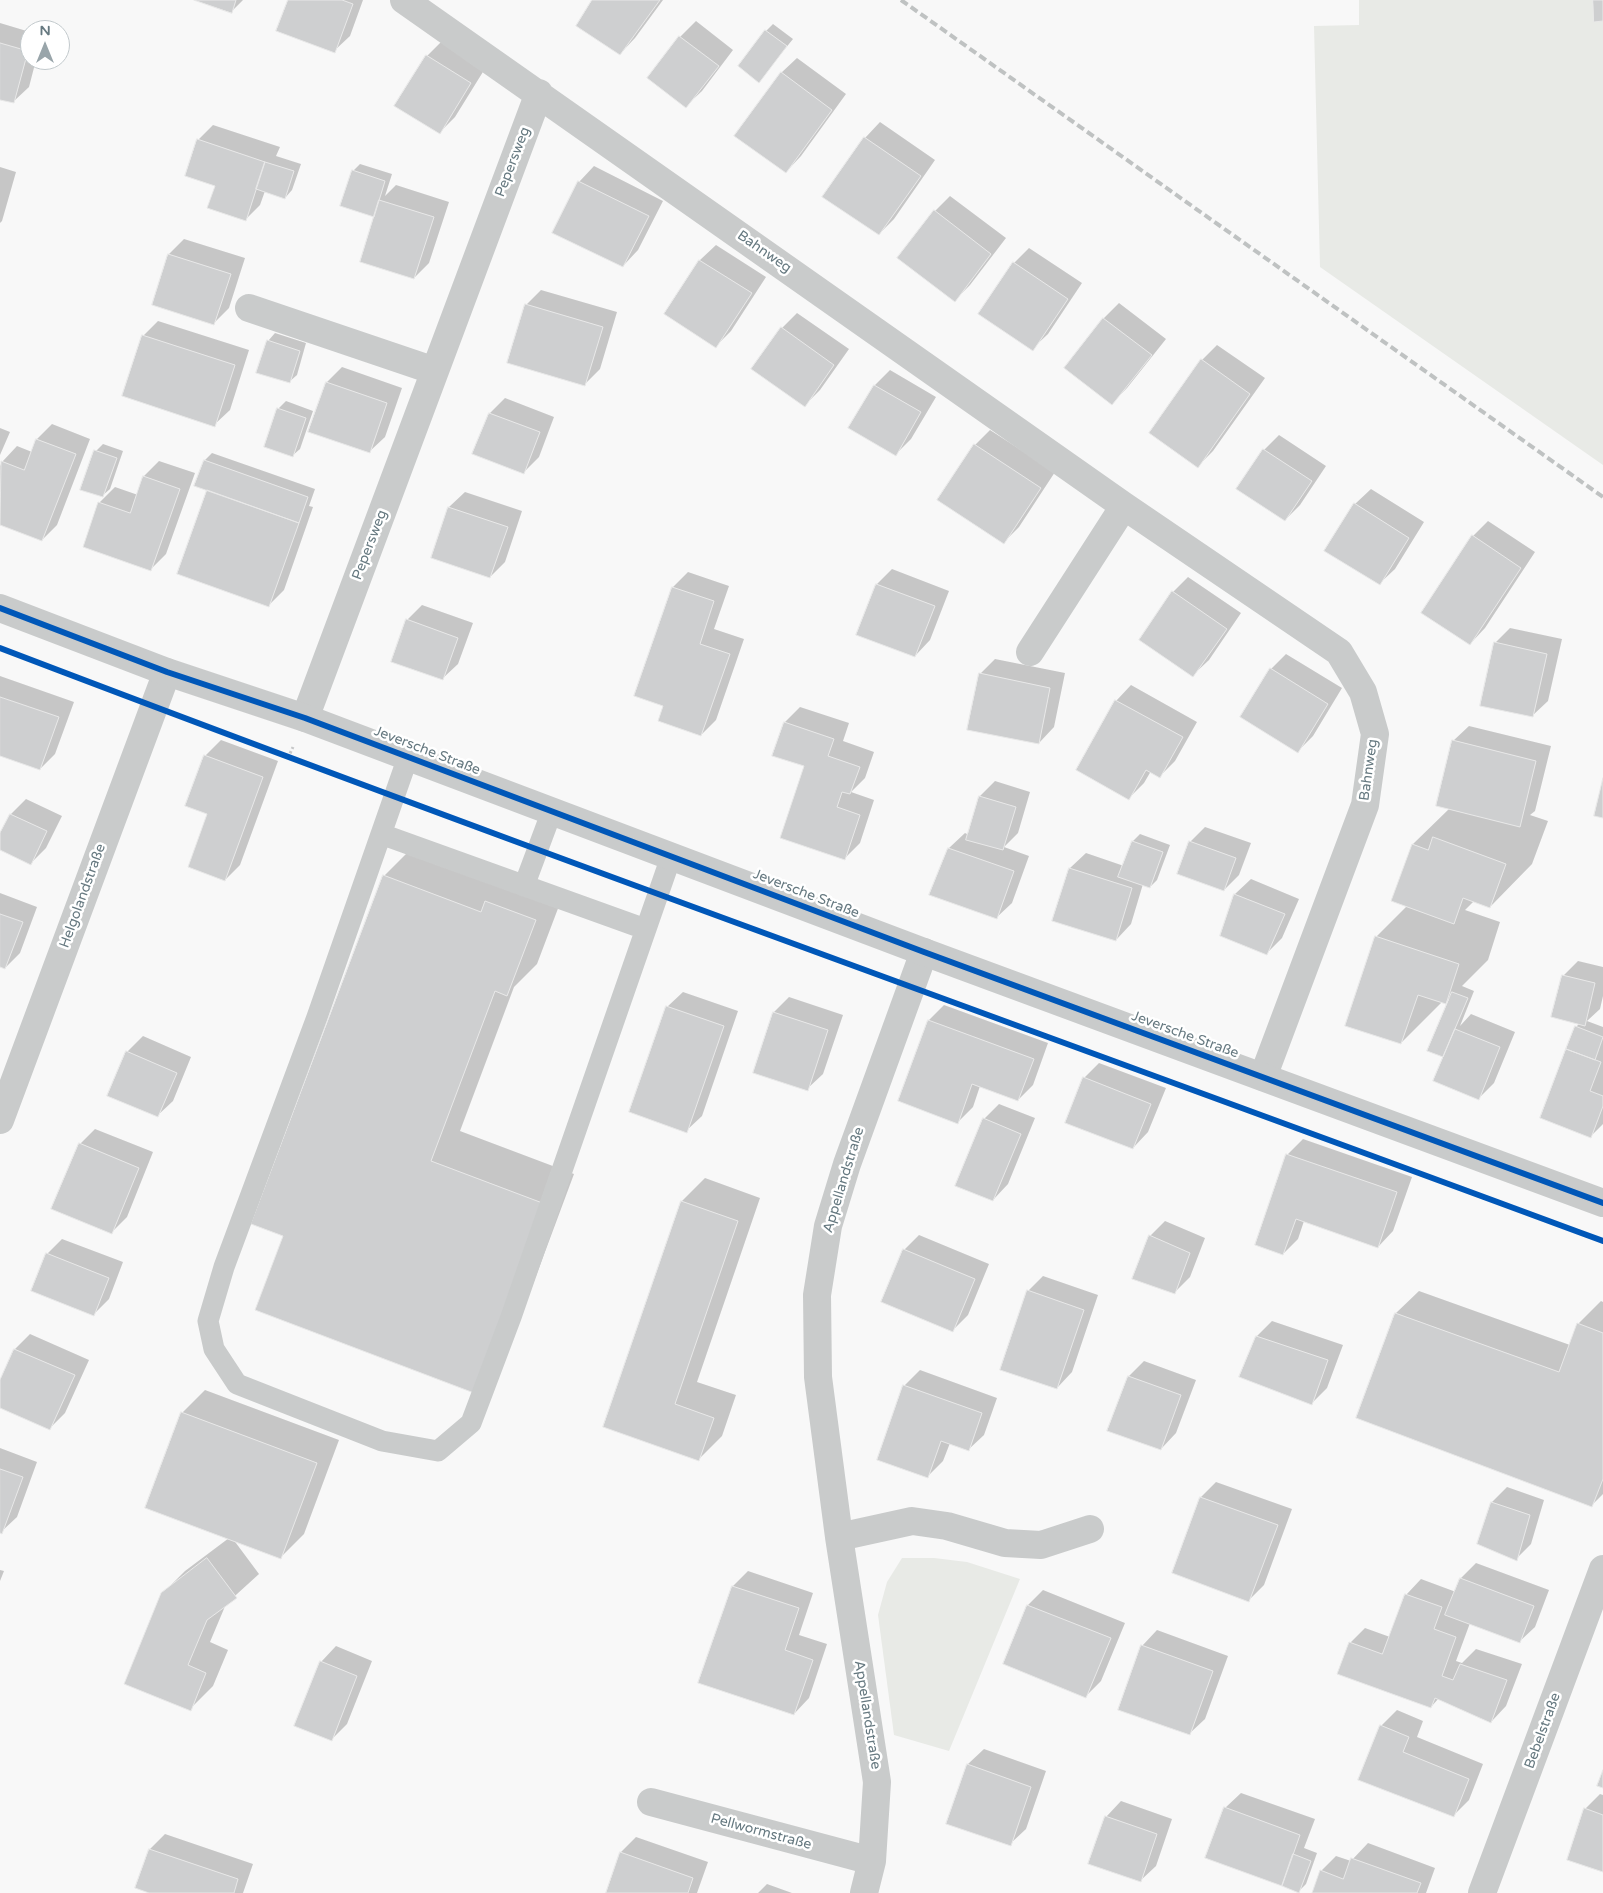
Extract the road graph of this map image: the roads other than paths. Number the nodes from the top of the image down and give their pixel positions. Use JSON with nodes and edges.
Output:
{"nodes":[{"id":1,"x":404,"y":0,"type":"edge"},
{"id":2,"x":539,"y":93,"type":"junction"},
{"id":3,"x":249,"y":308,"type":"dead end"},
{"id":4,"x":435,"y":371,"type":"junction"},
{"id":5,"x":1124,"y":506,"type":"junction"},
{"id":6,"x":0,"y":608,"type":"edge"},
{"id":7,"x":1030,"y":652,"type":"dead end"},
{"id":8,"x":166,"y":672,"type":"junction"},
{"id":9,"x":305,"y":718,"type":"junction"},
{"id":10,"x":408,"y":757,"type":"junction"},
{"id":11,"x":552,"y":811,"type":"junction"},
{"id":12,"x":381,"y":834,"type":"junction"},
{"id":13,"x":671,"y":857,"type":"junction"},
{"id":14,"x":524,"y":886,"type":"junction"},
{"id":15,"x":645,"y":929,"type":"junction"},
{"id":16,"x":924,"y":952,"type":"junction"},
{"id":17,"x":1263,"y":1077,"type":"junction"},
{"id":18,"x":0,"y":1120,"type":"edge"},
{"id":19,"x":1603,"y":1203,"type":"edge"},
{"id":20,"x":1090,"y":1529,"type":"dead end"},
{"id":21,"x":839,"y":1537,"type":"junction"},
{"id":22,"x":1603,"y":1569,"type":"edge"},
{"id":23,"x":651,"y":1802,"type":"dead end"},
{"id":24,"x":872,"y":1861,"type":"junction"},
{"id":25,"x":864,"y":1893,"type":"edge"},
{"id":26,"x":1482,"y":1893,"type":"edge"}],
"edges":[{"from":1,"to":2,"type":"street","name":"Bahnweg"},
{"from":2,"to":4,"type":"street","name":"Pepersweg"},
{"from":2,"to":5,"type":"street","name":"Bahnweg"},
{"from":3,"to":4,"type":"street"},
{"from":4,"to":9,"type":"street","name":"Pepersweg"},
{"from":5,"to":7,"type":"street"},
{"from":5,"to":17,"type":"street","name":"Bahnweg"},
{"from":6,"to":8,"type":"street","name":"Jeversche Straße"},
{"from":8,"to":9,"type":"street","name":"Jeversche Straße"},
{"from":8,"to":18,"type":"street","name":"Helgolandstraße"},
{"from":9,"to":10,"type":"street","name":"Jeversche Straße"},
{"from":10,"to":11,"type":"street","name":"Jeversche Straße"},
{"from":10,"to":12,"type":"lane"},
{"from":11,"to":13,"type":"street","name":"Jeversche Straße"},
{"from":11,"to":14,"type":"lane"},
{"from":12,"to":14,"type":"lane"},
{"from":12,"to":15,"type":"lane"},
{"from":13,"to":15,"type":"lane"},
{"from":13,"to":16,"type":"street","name":"Jeversche Straße"},
{"from":14,"to":15,"type":"lane"},
{"from":16,"to":17,"type":"street","name":"Jeversche Straße"},
{"from":16,"to":21,"type":"street","name":"Appellandstraße"},
{"from":17,"to":19,"type":"street","name":"Jeversche Straße"},
{"from":20,"to":21,"type":"street"},
{"from":21,"to":24,"type":"street","name":"Appellandstraße"},
{"from":22,"to":26,"type":"street","name":"Bebelstraße"},
{"from":23,"to":24,"type":"street","name":"Pellwormstraße"},
{"from":24,"to":25,"type":"street","name":"Appellandstraße"}]}
